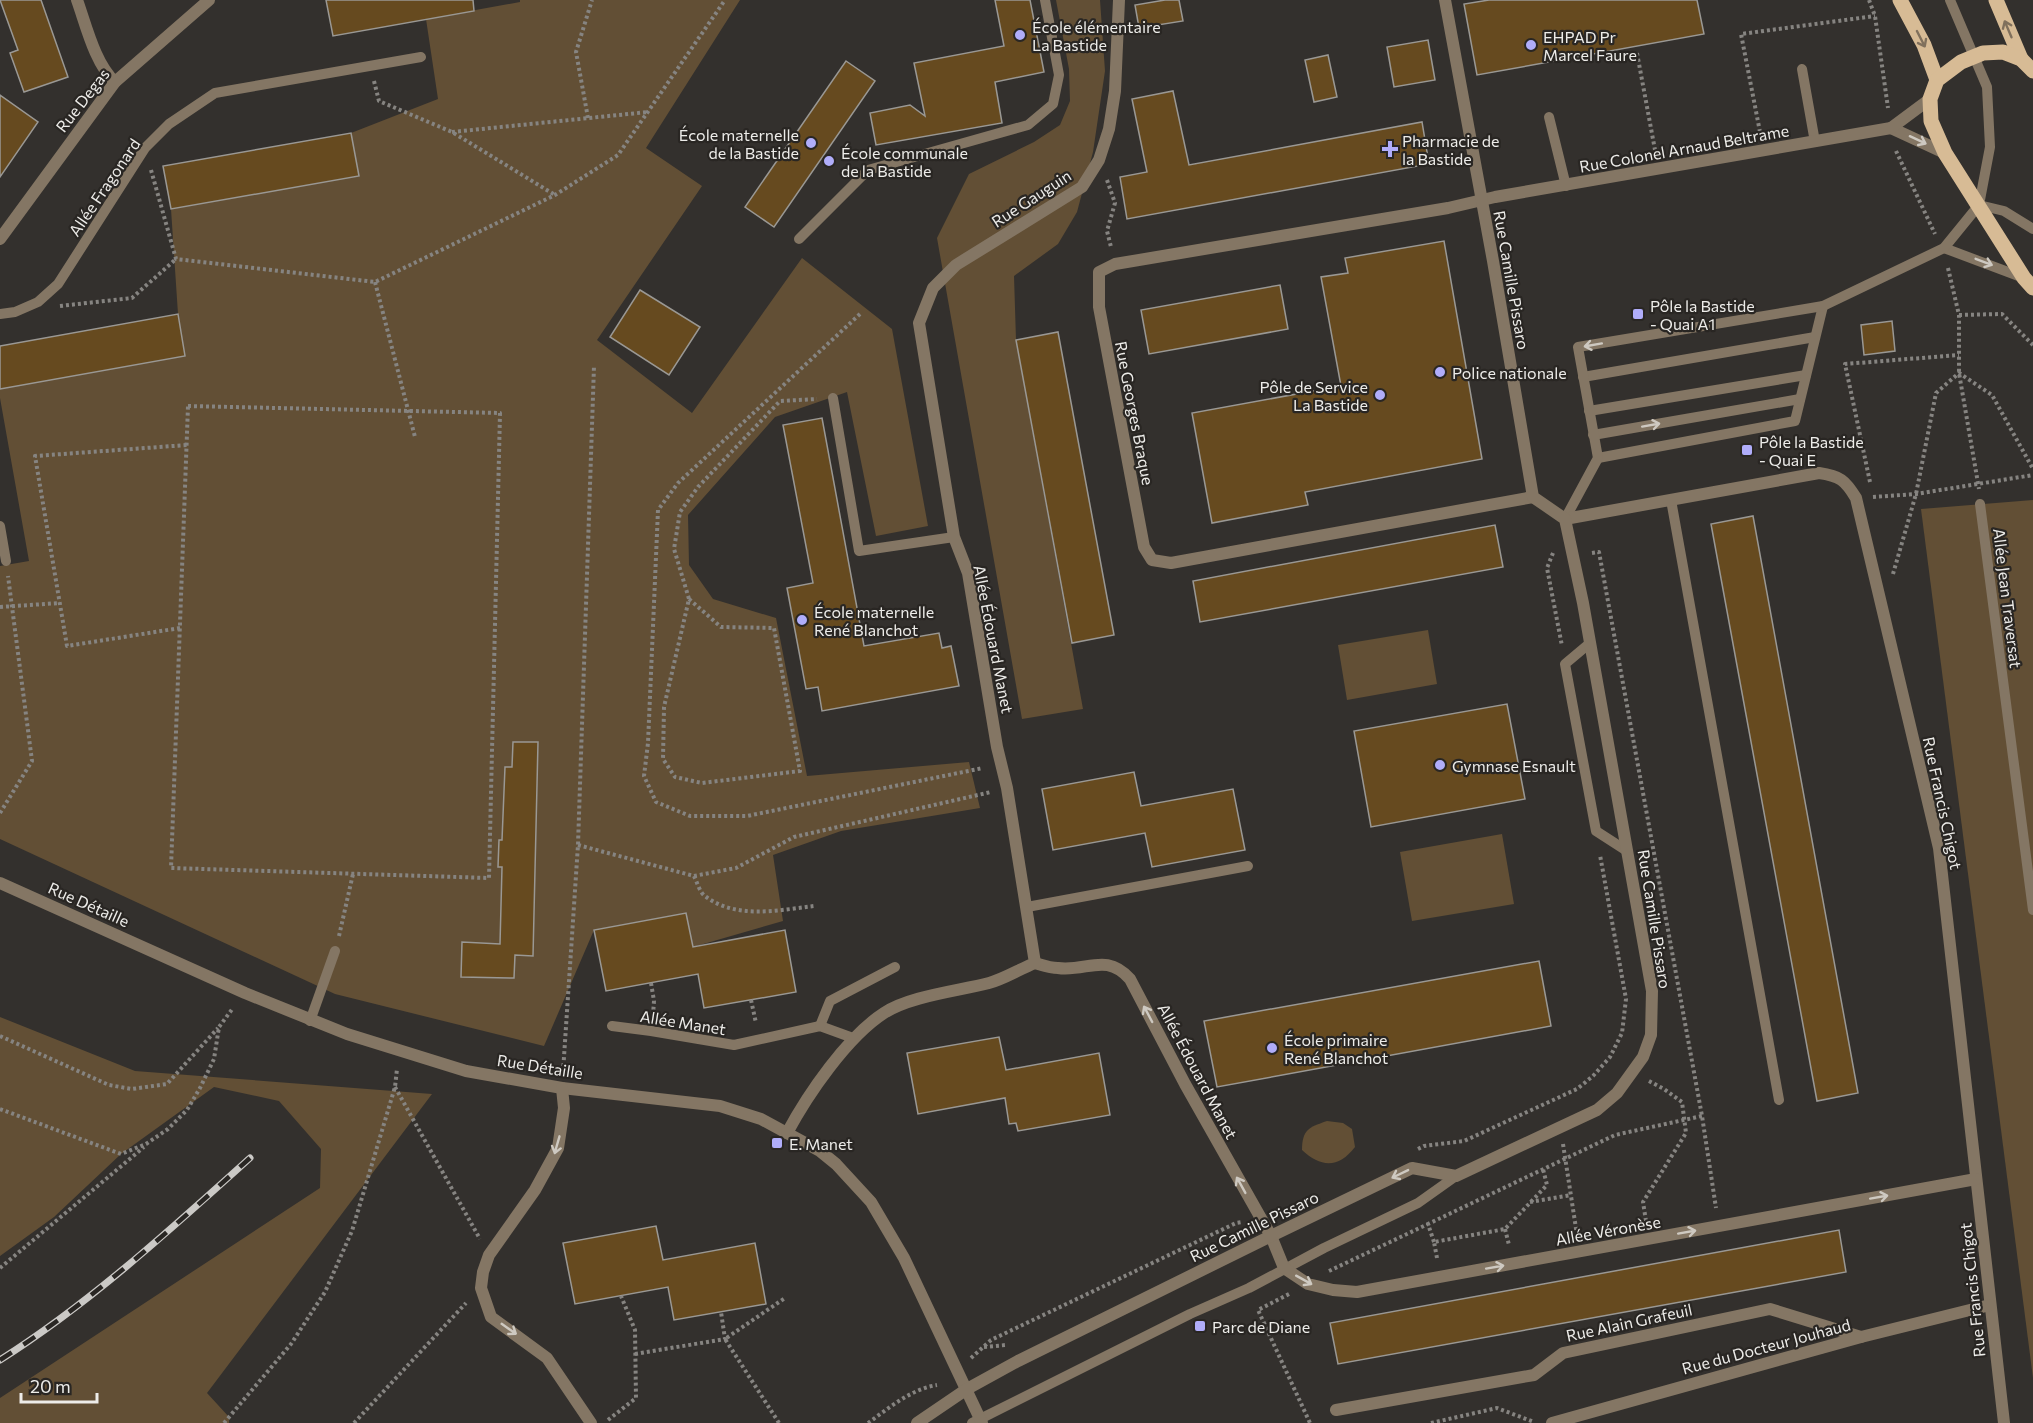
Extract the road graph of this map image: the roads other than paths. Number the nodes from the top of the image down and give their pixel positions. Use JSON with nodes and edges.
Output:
{"nodes":[{"id":1,"x":77,"y":0,"type":"edge"},
{"id":2,"x":209,"y":0,"type":"edge"},
{"id":3,"x":1045,"y":0,"type":"edge"},
{"id":4,"x":1119,"y":0,"type":"edge"},
{"id":5,"x":1445,"y":0,"type":"edge"},
{"id":6,"x":1900,"y":0,"type":"edge"},
{"id":7,"x":1950,"y":0,"type":"edge"},
{"id":8,"x":1996,"y":0,"type":"edge"},
{"id":9,"x":1974,"y":55,"type":"junction"},
{"id":10,"x":421,"y":57,"type":"dead end"},
{"id":11,"x":2020,"y":59,"type":"junction"},
{"id":12,"x":1802,"y":69,"type":"dead end"},
{"id":13,"x":2033,"y":71,"type":"edge"},
{"id":14,"x":1937,"y":80,"type":"junction"},
{"id":15,"x":115,"y":82,"type":"junction"},
{"id":16,"x":1930,"y":99,"type":"junction"},
{"id":17,"x":1549,"y":117,"type":"dead end"},
{"id":18,"x":1891,"y":128,"type":"junction"},
{"id":19,"x":1815,"y":142,"type":"junction"},
{"id":20,"x":1945,"y":153,"type":"junction"},
{"id":21,"x":1566,"y":186,"type":"junction"},
{"id":22,"x":1482,"y":201,"type":"junction"},
{"id":23,"x":1979,"y":204,"type":"junction"},
{"id":24,"x":2033,"y":229,"type":"edge"},
{"id":25,"x":0,"y":239,"type":"edge"},
{"id":26,"x":799,"y":239,"type":"dead end"},
{"id":27,"x":1944,"y":248,"type":"junction"},
{"id":28,"x":2028,"y":283,"type":"edge"},
{"id":29,"x":1823,"y":306,"type":"junction"},
{"id":30,"x":0,"y":314,"type":"edge"},
{"id":31,"x":919,"y":323,"type":"joint"},
{"id":32,"x":1815,"y":337,"type":"junction"},
{"id":33,"x":1806,"y":375,"type":"junction"},
{"id":34,"x":1583,"y":376,"type":"junction"},
{"id":35,"x":833,"y":398,"type":"road end"},
{"id":36,"x":1800,"y":399,"type":"junction"},
{"id":37,"x":1589,"y":411,"type":"junction"},
{"id":38,"x":1593,"y":435,"type":"junction"},
{"id":39,"x":1598,"y":458,"type":"junction"},
{"id":40,"x":1533,"y":497,"type":"junction"},
{"id":41,"x":1671,"y":500,"type":"junction"},
{"id":42,"x":1980,"y":504,"type":"dead end"},
{"id":43,"x":1565,"y":519,"type":"junction"},
{"id":44,"x":0,"y":526,"type":"edge"},
{"id":45,"x":954,"y":537,"type":"junction"},
{"id":46,"x":6,"y":561,"type":"road end"},
{"id":47,"x":1590,"y":643,"type":"junction"},
{"id":48,"x":1627,"y":851,"type":"junction"},
{"id":49,"x":1248,"y":866,"type":"dead end"},
{"id":50,"x":0,"y":884,"type":"edge"},
{"id":51,"x":1027,"y":907,"type":"junction"},
{"id":52,"x":2033,"y":910,"type":"edge"},
{"id":53,"x":335,"y":951,"type":"road end"},
{"id":54,"x":1035,"y":963,"type":"junction"},
{"id":55,"x":895,"y":967,"type":"dead end"},
{"id":56,"x":310,"y":1021,"type":"junction"},
{"id":57,"x":612,"y":1026,"type":"dead end"},
{"id":58,"x":819,"y":1026,"type":"junction"},
{"id":59,"x":853,"y":1038,"type":"junction"},
{"id":60,"x":562,"y":1088,"type":"junction"},
{"id":61,"x":1779,"y":1100,"type":"dead end"},
{"id":62,"x":787,"y":1133,"type":"junction"},
{"id":63,"x":1456,"y":1176,"type":"junction"},
{"id":64,"x":1976,"y":1179,"type":"junction"},
{"id":65,"x":1271,"y":1236,"type":"junction"},
{"id":66,"x":1284,"y":1268,"type":"junction"},
{"id":67,"x":1990,"y":1305,"type":"junction"},
{"id":68,"x":1861,"y":1337,"type":"junction"},
{"id":69,"x":967,"y":1389,"type":"junction"},
{"id":70,"x":1336,"y":1410,"type":"dead end"},
{"id":71,"x":978,"y":1421,"type":"edge"},
{"id":72,"x":591,"y":1423,"type":"edge"},
{"id":73,"x":917,"y":1423,"type":"edge"},
{"id":74,"x":1552,"y":1423,"type":"edge"},
{"id":75,"x":2004,"y":1423,"type":"edge"}],
"edges":[{"from":1,"to":15,"type":"street"},
{"from":2,"to":15,"type":"street","name":"Rue Degas"},
{"from":3,"to":26,"type":"lane"},
{"from":4,"to":31,"type":"street","name":"Rue Gauguin"},
{"from":5,"to":22,"type":"street","name":"Rue Camille Pissaro"},
{"from":6,"to":14,"type":"main road","one_way":true},
{"from":7,"to":9,"type":"lane"},
{"from":11,"to":8,"type":"main road","one_way":true},
{"from":9,"to":11,"type":"main road"},
{"from":9,"to":14,"type":"main road"},
{"from":9,"to":23,"type":"lane"},
{"from":10,"to":30,"type":"lane","name":"Allée Fragonard"},
{"from":11,"to":13,"type":"main road"},
{"from":12,"to":19,"type":"lane"},
{"from":14,"to":16,"type":"main road"},
{"from":15,"to":25,"type":"street","name":"Rue Degas"},
{"from":16,"to":18,"type":"street","name":"Rue Colonel Arnaud Beltrame"},
{"from":16,"to":20,"type":"main road"},
{"from":17,"to":21,"type":"lane"},
{"from":18,"to":19,"type":"street","name":"Rue Colonel Arnaud Beltrame"},
{"from":18,"to":20,"type":"street","one_way":true},
{"from":19,"to":21,"type":"street","name":"Rue Colonel Arnaud Beltrame"},
{"from":20,"to":23,"type":"main road"},
{"from":21,"to":22,"type":"street","name":"Rue Colonel Arnaud Beltrame"},
{"from":22,"to":40,"type":"street","name":"Rue Camille Pissaro"},
{"from":22,"to":40,"type":"street","name":"Rue Georges Braque"},
{"from":23,"to":24,"type":"lane"},
{"from":23,"to":27,"type":"lane"},
{"from":23,"to":28,"type":"main road"},
{"from":27,"to":28,"type":"lane","one_way":true},
{"from":27,"to":29,"type":"lane"},
{"from":29,"to":32,"type":"lane"},
{"from":29,"to":34,"type":"lane","one_way":true},
{"from":31,"to":45,"type":"street","name":"Allée Édouard Manet"},
{"from":32,"to":33,"type":"lane"},
{"from":32,"to":34,"type":"lane"},
{"from":33,"to":36,"type":"lane"},
{"from":33,"to":37,"type":"lane"},
{"from":34,"to":37,"type":"lane"},
{"from":35,"to":45,"type":"lane"},
{"from":38,"to":36,"type":"lane","one_way":true},
{"from":36,"to":39,"type":"lane"},
{"from":37,"to":38,"type":"lane"},
{"from":38,"to":39,"type":"lane"},
{"from":39,"to":43,"type":"lane"},
{"from":40,"to":43,"type":"street"},
{"from":41,"to":43,"type":"street","name":"Rue Francis Chigot"},
{"from":41,"to":61,"type":"lane"},
{"from":41,"to":64,"type":"street","name":"Rue Francis Chigot"},
{"from":42,"to":52,"type":"lane","name":"Allée Jean Traversat"},
{"from":43,"to":47,"type":"street","name":"Rue Camille Pissaro"},
{"from":44,"to":46,"type":"lane"},
{"from":45,"to":51,"type":"street","name":"Allée Édouard Manet"},
{"from":47,"to":48,"type":"street","name":"Rue Camille Pissaro"},
{"from":47,"to":48,"type":"lane"},
{"from":48,"to":63,"type":"street","name":"Rue Camille Pissaro"},
{"from":49,"to":51,"type":"lane"},
{"from":50,"to":56,"type":"street","name":"Rue Détaille"},
{"from":51,"to":54,"type":"street","name":"Allée Édouard Manet"},
{"from":53,"to":56,"type":"lane"},
{"from":54,"to":59,"type":"street"},
{"from":65,"to":54,"type":"street","name":"Allée Édouard Manet","one_way":true},
{"from":55,"to":58,"type":"lane"},
{"from":56,"to":60,"type":"street","name":"Rue Détaille"},
{"from":57,"to":58,"type":"lane","name":"Allée Manet"},
{"from":58,"to":59,"type":"lane"},
{"from":59,"to":62,"type":"street"},
{"from":60,"to":62,"type":"street","name":"Rue Détaille"},
{"from":60,"to":72,"type":"street","one_way":true},
{"from":62,"to":69,"type":"street","name":"Rue Détaille"},
{"from":63,"to":65,"type":"street","name":"Rue Camille Pissaro","one_way":true},
{"from":63,"to":66,"type":"lane"},
{"from":66,"to":64,"type":"street","name":"Allée Véronèse","one_way":true},
{"from":64,"to":67,"type":"street","name":"Rue Francis Chigot"},
{"from":65,"to":66,"type":"street"},
{"from":65,"to":69,"type":"street","name":"Rue Camille Pissaro"},
{"from":66,"to":71,"type":"lane"},
{"from":67,"to":68,"type":"street","name":"Rue du Docteur Jouhaud"},
{"from":67,"to":75,"type":"street","name":"Rue Francis Chigot"},
{"from":68,"to":70,"type":"street","name":"Rue Alain Grafeuil"},
{"from":68,"to":74,"type":"street","name":"Rue du Docteur Jouhaud"},
{"from":69,"to":71,"type":"street"},
{"from":69,"to":73,"type":"street","name":"Rue Camille Pissaro"}]}
